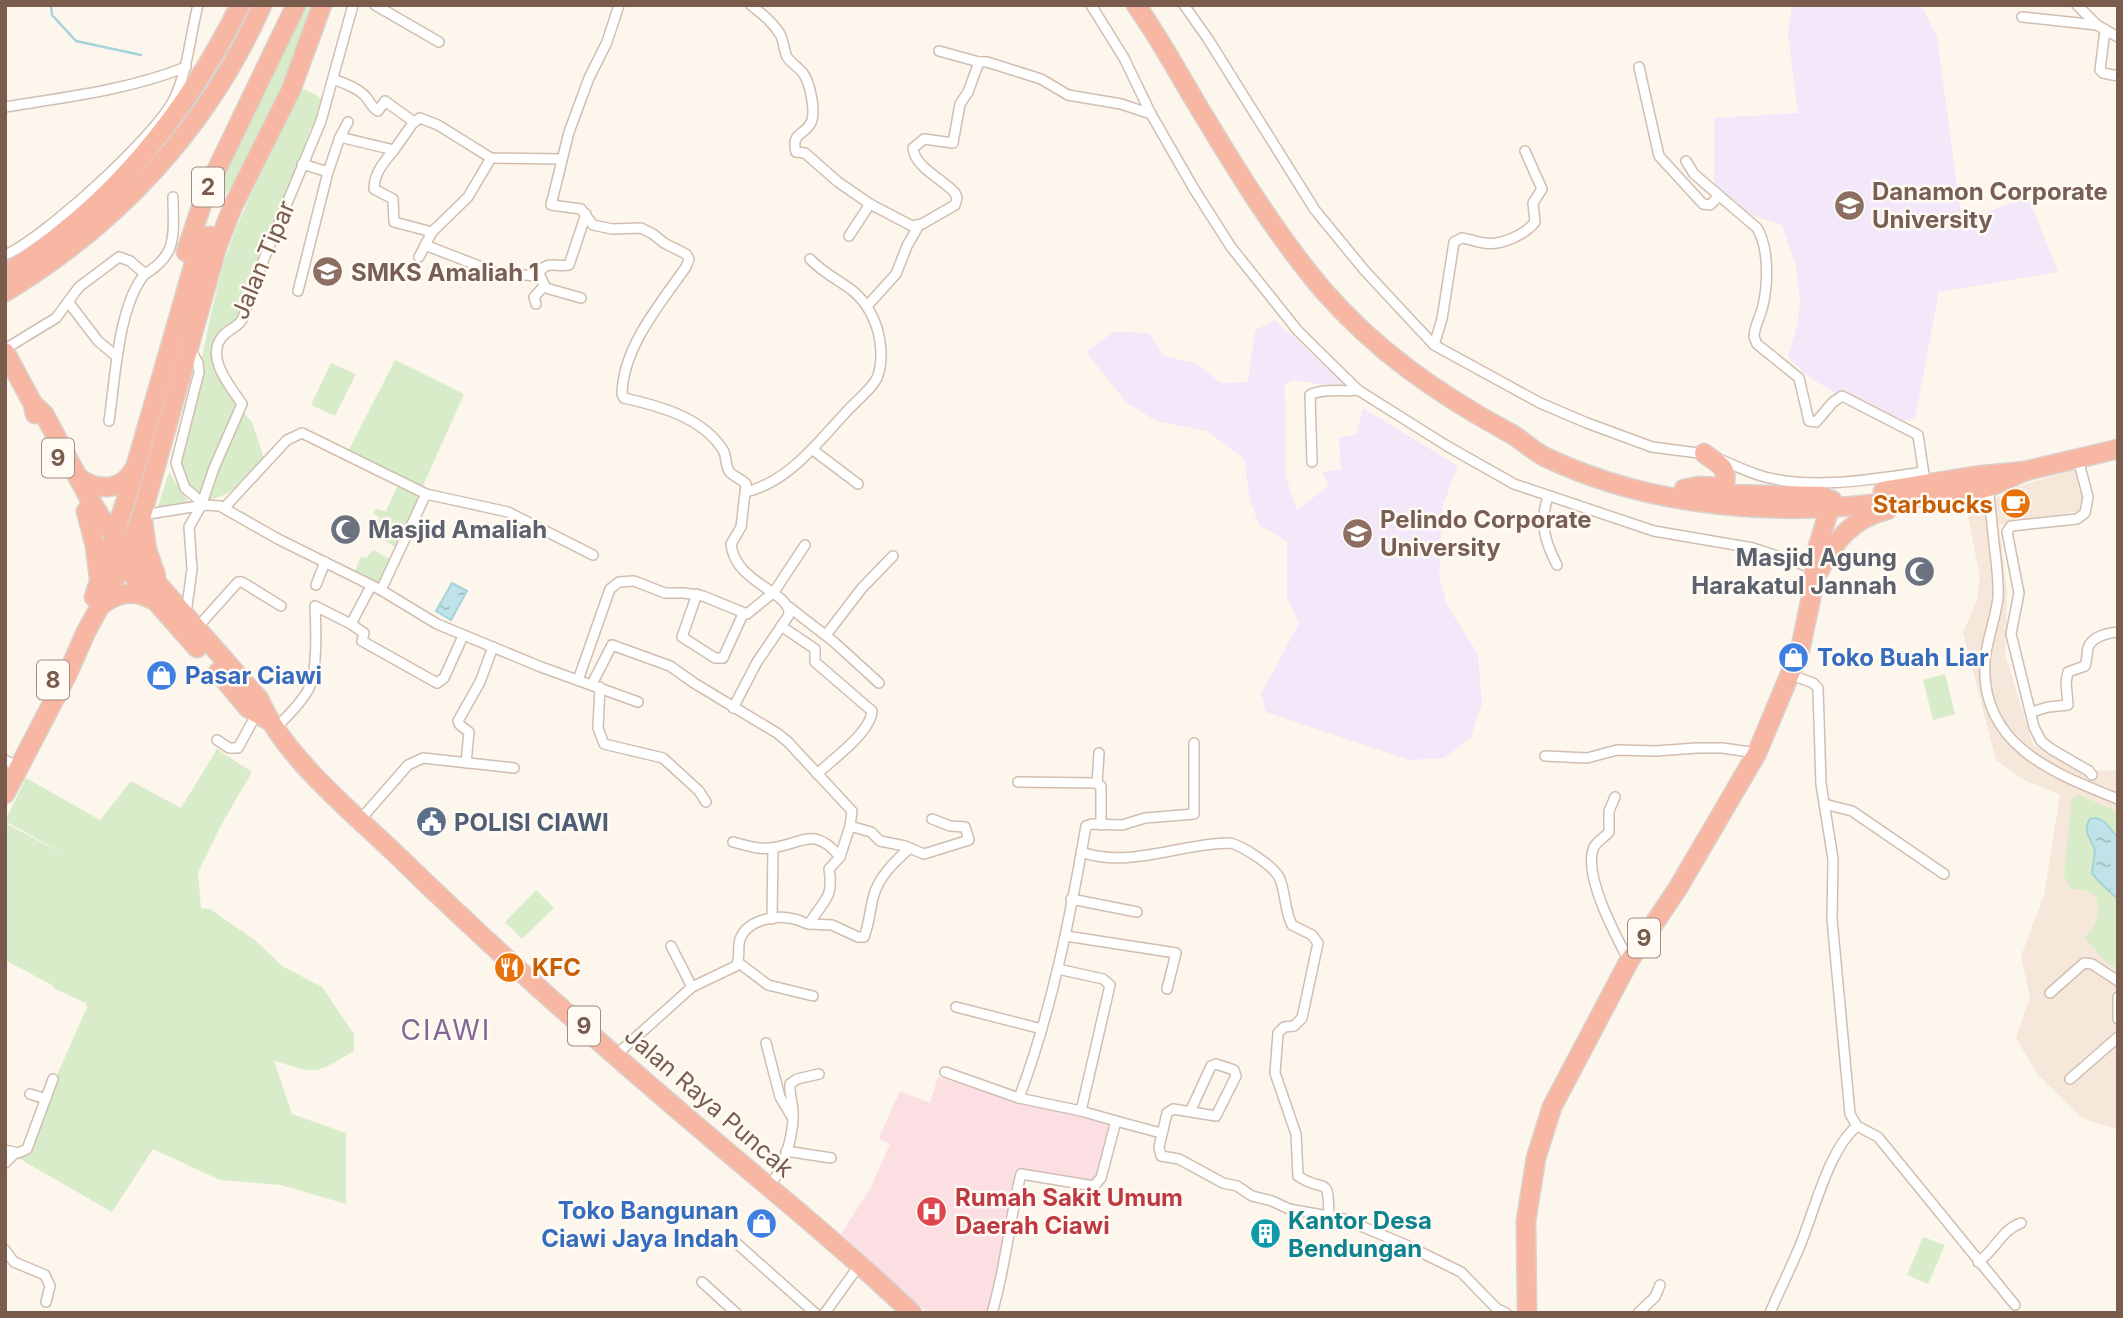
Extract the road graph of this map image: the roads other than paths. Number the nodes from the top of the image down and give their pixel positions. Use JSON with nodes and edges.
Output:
{"nodes":[{"id":1,"x":190,"y":5,"type":"edge"},
{"id":2,"x":198,"y":5,"type":"edge"},
{"id":3,"x":240,"y":5,"type":"edge"},
{"id":4,"x":262,"y":5,"type":"edge"},
{"id":5,"x":296,"y":5,"type":"edge"},
{"id":6,"x":322,"y":5,"type":"edge"},
{"id":7,"x":353,"y":5,"type":"edge"},
{"id":8,"x":375,"y":5,"type":"edge"},
{"id":9,"x":619,"y":5,"type":"edge"},
{"id":10,"x":751,"y":5,"type":"edge"},
{"id":11,"x":1091,"y":5,"type":"edge"},
{"id":12,"x":1136,"y":5,"type":"edge"},
{"id":13,"x":1184,"y":5,"type":"edge"},
{"id":14,"x":2077,"y":5,"type":"edge"},
{"id":15,"x":2022,"y":17,"type":"dead end"},
{"id":16,"x":194,"y":23,"type":"junction"},
{"id":17,"x":2101,"y":28,"type":"junction"},
{"id":18,"x":2118,"y":37,"type":"edge"},
{"id":19,"x":439,"y":42,"type":"dead end"},
{"id":20,"x":939,"y":51,"type":"dead end"},
{"id":21,"x":979,"y":62,"type":"junction"},
{"id":22,"x":186,"y":67,"type":"junction"},
{"id":23,"x":1639,"y":67,"type":"dead end"},
{"id":24,"x":2118,"y":76,"type":"edge"},
{"id":25,"x":333,"y":79,"type":"junction"},
{"id":26,"x":5,"y":107,"type":"edge"},
{"id":27,"x":1151,"y":114,"type":"junction"},
{"id":28,"x":348,"y":122,"type":"dead end"},
{"id":29,"x":414,"y":122,"type":"junction"},
{"id":30,"x":340,"y":137,"type":"junction"},
{"id":31,"x":394,"y":150,"type":"junction"},
{"id":32,"x":1525,"y":151,"type":"dead end"},
{"id":33,"x":491,"y":158,"type":"junction"},
{"id":34,"x":562,"y":159,"type":"junction"},
{"id":35,"x":1686,"y":161,"type":"dead end"},
{"id":36,"x":302,"y":164,"type":"junction"},
{"id":37,"x":328,"y":172,"type":"junction"},
{"id":38,"x":1719,"y":196,"type":"junction"},
{"id":39,"x":173,"y":197,"type":"dead end"},
{"id":40,"x":870,"y":204,"type":"junction"},
{"id":41,"x":200,"y":208,"type":"junction"},
{"id":42,"x":586,"y":214,"type":"junction"},
{"id":43,"x":228,"y":217,"type":"junction"},
{"id":44,"x":919,"y":225,"type":"junction"},
{"id":45,"x":432,"y":232,"type":"junction"},
{"id":46,"x":849,"y":236,"type":"dead end"},
{"id":47,"x":425,"y":245,"type":"junction"},
{"id":48,"x":217,"y":247,"type":"junction"},
{"id":49,"x":5,"y":255,"type":"edge"},
{"id":50,"x":419,"y":257,"type":"dead end"},
{"id":51,"x":810,"y":259,"type":"dead end"},
{"id":52,"x":5,"y":274,"type":"edge"},
{"id":53,"x":145,"y":274,"type":"junction"},
{"id":54,"x":539,"y":276,"type":"junction"},
{"id":55,"x":544,"y":286,"type":"junction"},
{"id":56,"x":298,"y":291,"type":"dead end"},
{"id":57,"x":5,"y":292,"type":"edge"},
{"id":58,"x":581,"y":298,"type":"dead end"},
{"id":59,"x":69,"y":303,"type":"junction"},
{"id":60,"x":536,"y":304,"type":"dead end"},
{"id":61,"x":867,"y":306,"type":"junction"},
{"id":62,"x":189,"y":345,"type":"junction"},
{"id":63,"x":1434,"y":345,"type":"junction"},
{"id":64,"x":7,"y":356,"type":"edge"},
{"id":65,"x":117,"y":357,"type":"junction"},
{"id":66,"x":160,"y":382,"type":"junction"},
{"id":67,"x":1358,"y":390,"type":"junction"},
{"id":68,"x":33,"y":404,"type":"junction"},
{"id":69,"x":109,"y":421,"type":"dead end"},
{"id":70,"x":1518,"y":436,"type":"junction"},
{"id":71,"x":2118,"y":449,"type":"edge"},
{"id":72,"x":813,"y":450,"type":"junction"},
{"id":73,"x":1704,"y":453,"type":"junction"},
{"id":74,"x":2078,"y":459,"type":"junction"},
{"id":75,"x":1312,"y":462,"type":"dead end"},
{"id":76,"x":136,"y":466,"type":"junction"},
{"id":77,"x":78,"y":477,"type":"junction"},
{"id":78,"x":1988,"y":480,"type":"junction"},
{"id":79,"x":858,"y":484,"type":"dead end"},
{"id":80,"x":1927,"y":484,"type":"junction"},
{"id":81,"x":1684,"y":489,"type":"junction"},
{"id":82,"x":746,"y":492,"type":"junction"},
{"id":83,"x":426,"y":494,"type":"junction"},
{"id":84,"x":1548,"y":496,"type":"junction"},
{"id":85,"x":1831,"y":502,"type":"junction"},
{"id":86,"x":203,"y":505,"type":"junction"},
{"id":87,"x":224,"y":508,"type":"junction"},
{"id":88,"x":1797,"y":508,"type":"junction"},
{"id":89,"x":86,"y":511,"type":"junction"},
{"id":90,"x":142,"y":515,"type":"junction"},
{"id":91,"x":1824,"y":533,"type":"junction"},
{"id":92,"x":805,"y":545,"type":"dead end"},
{"id":93,"x":119,"y":550,"type":"junction"},
{"id":94,"x":593,"y":555,"type":"dead end"},
{"id":95,"x":893,"y":556,"type":"dead end"},
{"id":96,"x":325,"y":562,"type":"junction"},
{"id":97,"x":1557,"y":565,"type":"dead end"},
{"id":98,"x":1816,"y":573,"type":"junction"},
{"id":99,"x":100,"y":585,"type":"junction"},
{"id":100,"x":316,"y":585,"type":"dead end"},
{"id":101,"x":371,"y":586,"type":"junction"},
{"id":102,"x":381,"y":590,"type":"junction"},
{"id":103,"x":774,"y":592,"type":"junction"},
{"id":104,"x":157,"y":593,"type":"junction"},
{"id":105,"x":697,"y":594,"type":"junction"},
{"id":106,"x":281,"y":606,"type":"dead end"},
{"id":107,"x":100,"y":607,"type":"junction"},
{"id":108,"x":789,"y":607,"type":"junction"},
{"id":109,"x":743,"y":614,"type":"junction"},
{"id":110,"x":190,"y":623,"type":"junction"},
{"id":111,"x":351,"y":624,"type":"junction"},
{"id":112,"x":781,"y":626,"type":"junction"},
{"id":113,"x":2118,"y":632,"type":"edge"},
{"id":114,"x":826,"y":635,"type":"junction"},
{"id":115,"x":463,"y":636,"type":"junction"},
{"id":116,"x":594,"y":637,"type":"junction"},
{"id":117,"x":606,"y":643,"type":"dead end"},
{"id":118,"x":493,"y":647,"type":"junction"},
{"id":119,"x":1789,"y":674,"type":"junction"},
{"id":120,"x":578,"y":680,"type":"junction"},
{"id":121,"x":879,"y":683,"type":"dead end"},
{"id":122,"x":596,"y":686,"type":"junction"},
{"id":123,"x":638,"y":702,"type":"dead end"},
{"id":124,"x":733,"y":708,"type":"junction"},
{"id":125,"x":2032,"y":712,"type":"junction"},
{"id":126,"x":266,"y":721,"type":"junction"},
{"id":127,"x":217,"y":740,"type":"dead end"},
{"id":128,"x":1194,"y":743,"type":"dead end"},
{"id":129,"x":1099,"y":753,"type":"dead end"},
{"id":130,"x":1757,"y":753,"type":"junction"},
{"id":131,"x":1545,"y":756,"type":"dead end"},
{"id":132,"x":466,"y":763,"type":"junction"},
{"id":133,"x":7,"y":766,"type":"edge"},
{"id":134,"x":514,"y":768,"type":"dead end"},
{"id":135,"x":817,"y":774,"type":"junction"},
{"id":136,"x":2092,"y":775,"type":"dead end"},
{"id":137,"x":1018,"y":782,"type":"dead end"},
{"id":138,"x":1097,"y":783,"type":"junction"},
{"id":139,"x":5,"y":794,"type":"edge"},
{"id":140,"x":1615,"y":797,"type":"dead end"},
{"id":141,"x":2118,"y":800,"type":"edge"},
{"id":142,"x":706,"y":802,"type":"dead end"},
{"id":143,"x":1824,"y":804,"type":"junction"},
{"id":144,"x":360,"y":820,"type":"junction"},
{"id":145,"x":932,"y":820,"type":"dead end"},
{"id":146,"x":1101,"y":825,"type":"junction"},
{"id":147,"x":850,"y":826,"type":"junction"},
{"id":148,"x":733,"y":842,"type":"dead end"},
{"id":149,"x":773,"y":848,"type":"junction"},
{"id":150,"x":910,"y":848,"type":"junction"},
{"id":151,"x":1081,"y":852,"type":"junction"},
{"id":152,"x":839,"y":857,"type":"junction"},
{"id":153,"x":1944,"y":874,"type":"dead end"},
{"id":154,"x":1071,"y":899,"type":"junction"},
{"id":155,"x":1137,"y":912,"type":"dead end"},
{"id":156,"x":772,"y":919,"type":"junction"},
{"id":157,"x":809,"y":924,"type":"junction"},
{"id":158,"x":1066,"y":936,"type":"junction"},
{"id":159,"x":671,"y":946,"type":"dead end"},
{"id":160,"x":1629,"y":961,"type":"junction"},
{"id":161,"x":739,"y":963,"type":"junction"},
{"id":162,"x":1058,"y":969,"type":"junction"},
{"id":163,"x":2118,"y":981,"type":"edge"},
{"id":164,"x":692,"y":987,"type":"junction"},
{"id":165,"x":1167,"y":989,"type":"dead end"},
{"id":166,"x":2050,"y":993,"type":"dead end"},
{"id":167,"x":813,"y":996,"type":"dead end"},
{"id":168,"x":2118,"y":997,"type":"edge"},
{"id":169,"x":956,"y":1007,"type":"dead end"},
{"id":170,"x":2118,"y":1019,"type":"edge"},
{"id":171,"x":1042,"y":1030,"type":"junction"},
{"id":172,"x":2118,"y":1037,"type":"edge"},
{"id":173,"x":766,"y":1043,"type":"dead end"},
{"id":174,"x":616,"y":1055,"type":"junction"},
{"id":175,"x":945,"y":1072,"type":"dead end"},
{"id":176,"x":819,"y":1074,"type":"dead end"},
{"id":177,"x":53,"y":1079,"type":"dead end"},
{"id":178,"x":2070,"y":1079,"type":"dead end"},
{"id":179,"x":30,"y":1094,"type":"dead end"},
{"id":180,"x":1019,"y":1098,"type":"junction"},
{"id":181,"x":46,"y":1099,"type":"junction"},
{"id":182,"x":1081,"y":1111,"type":"junction"},
{"id":183,"x":1190,"y":1112,"type":"junction"},
{"id":184,"x":793,"y":1118,"type":"junction"},
{"id":185,"x":1116,"y":1121,"type":"junction"},
{"id":186,"x":1857,"y":1126,"type":"junction"},
{"id":187,"x":1161,"y":1133,"type":"junction"},
{"id":188,"x":786,"y":1151,"type":"junction"},
{"id":189,"x":10,"y":1152,"type":"edge"},
{"id":190,"x":831,"y":1158,"type":"dead end"},
{"id":191,"x":5,"y":1163,"type":"edge"},
{"id":192,"x":769,"y":1187,"type":"junction"},
{"id":193,"x":1329,"y":1216,"type":"junction"},
{"id":194,"x":2021,"y":1223,"type":"dead end"},
{"id":195,"x":734,"y":1241,"type":"dead end"},
{"id":196,"x":5,"y":1250,"type":"edge"},
{"id":197,"x":1978,"y":1262,"type":"junction"},
{"id":198,"x":860,"y":1265,"type":"junction"},
{"id":199,"x":702,"y":1282,"type":"dead end"},
{"id":200,"x":1660,"y":1285,"type":"dead end"},
{"id":201,"x":46,"y":1302,"type":"dead end"},
{"id":202,"x":2015,"y":1305,"type":"dead end"},
{"id":203,"x":736,"y":1313,"type":"edge"},
{"id":204,"x":815,"y":1313,"type":"edge"},
{"id":205,"x":825,"y":1313,"type":"edge"},
{"id":206,"x":912,"y":1313,"type":"edge"},
{"id":207,"x":992,"y":1313,"type":"edge"},
{"id":208,"x":1506,"y":1313,"type":"edge"},
{"id":209,"x":1527,"y":1313,"type":"edge"},
{"id":210,"x":1638,"y":1313,"type":"edge"},
{"id":211,"x":1770,"y":1313,"type":"edge"}],
"edges":[{"from":1,"to":16,"type":"street"},
{"from":2,"to":16,"type":"street"},
{"from":3,"to":52,"type":"highway"},
{"from":4,"to":57,"type":"highway","number":"2"},
{"from":5,"to":41,"type":"highway","number":"2"},
{"from":6,"to":43,"type":"highway","number":"2"},
{"from":7,"to":25,"type":"street","name":"Jalan Tipar"},
{"from":8,"to":19,"type":"street"},
{"from":9,"to":34,"type":"street"},
{"from":10,"to":40,"type":"street"},
{"from":11,"to":27,"type":"street"},
{"from":12,"to":70,"type":"highway"},
{"from":13,"to":63,"type":"street"},
{"from":14,"to":17,"type":"street"},
{"from":15,"to":17,"type":"street"},
{"from":16,"to":22,"type":"street"},
{"from":17,"to":18,"type":"street"},
{"from":17,"to":24,"type":"street"},
{"from":20,"to":21,"type":"street"},
{"from":21,"to":27,"type":"street"},
{"from":21,"to":44,"type":"street"},
{"from":22,"to":26,"type":"street"},
{"from":22,"to":49,"type":"street"},
{"from":23,"to":38,"type":"street"},
{"from":25,"to":29,"type":"street"},
{"from":25,"to":36,"type":"street","name":"Jalan Tipar"},
{"from":27,"to":67,"type":"street"},
{"from":28,"to":30,"type":"street"},
{"from":29,"to":31,"type":"street"},
{"from":29,"to":33,"type":"street"},
{"from":30,"to":31,"type":"street"},
{"from":30,"to":37,"type":"street"},
{"from":31,"to":45,"type":"street"},
{"from":32,"to":63,"type":"street"},
{"from":33,"to":34,"type":"street"},
{"from":33,"to":45,"type":"street"},
{"from":34,"to":42,"type":"street"},
{"from":35,"to":38,"type":"street"},
{"from":36,"to":37,"type":"street"},
{"from":36,"to":86,"type":"street","name":"Jalan Tipar"},
{"from":37,"to":56,"type":"street"},
{"from":38,"to":80,"type":"street"},
{"from":39,"to":53,"type":"street"},
{"from":40,"to":44,"type":"street"},
{"from":40,"to":46,"type":"street"},
{"from":41,"to":43,"type":"highway"},
{"from":41,"to":66,"type":"highway","number":"2"},
{"from":42,"to":54,"type":"street"},
{"from":42,"to":82,"type":"street"},
{"from":43,"to":48,"type":"highway","number":"2"},
{"from":44,"to":61,"type":"street"},
{"from":45,"to":47,"type":"street"},
{"from":47,"to":50,"type":"street"},
{"from":47,"to":54,"type":"street"},
{"from":48,"to":62,"type":"highway","number":"2"},
{"from":48,"to":66,"type":"highway","number":"2"},
{"from":51,"to":61,"type":"street"},
{"from":53,"to":59,"type":"street"},
{"from":53,"to":65,"type":"street"},
{"from":54,"to":55,"type":"street"},
{"from":55,"to":58,"type":"street"},
{"from":55,"to":60,"type":"street"},
{"from":59,"to":64,"type":"street"},
{"from":59,"to":65,"type":"street"},
{"from":61,"to":72,"type":"street"},
{"from":62,"to":86,"type":"street"},
{"from":62,"to":90,"type":"highway","number":"2"},
{"from":63,"to":73,"type":"street"},
{"from":64,"to":68,"type":"highway","number":"9"},
{"from":65,"to":69,"type":"street"},
{"from":66,"to":76,"type":"highway","number":"2"},
{"from":67,"to":75,"type":"street"},
{"from":67,"to":84,"type":"street"},
{"from":68,"to":77,"type":"highway","number":"9"},
{"from":68,"to":89,"type":"highway","number":"9"},
{"from":70,"to":81,"type":"highway"},
{"from":70,"to":88,"type":"highway"},
{"from":71,"to":74,"type":"highway"},
{"from":72,"to":79,"type":"street"},
{"from":72,"to":82,"type":"street"},
{"from":73,"to":80,"type":"street"},
{"from":73,"to":81,"type":"highway"},
{"from":74,"to":78,"type":"highway"},
{"from":74,"to":125,"type":"street"},
{"from":76,"to":77,"type":"highway"},
{"from":76,"to":93,"type":"highway","number":"2"},
{"from":77,"to":93,"type":"highway","number":"9"},
{"from":78,"to":80,"type":"highway"},
{"from":78,"to":141,"type":"street"},
{"from":80,"to":85,"type":"highway"},
{"from":80,"to":98,"type":"highway"},
{"from":81,"to":85,"type":"highway"},
{"from":82,"to":103,"type":"street"},
{"from":83,"to":87,"type":"street"},
{"from":83,"to":94,"type":"street"},
{"from":83,"to":102,"type":"street"},
{"from":84,"to":97,"type":"street"},
{"from":84,"to":98,"type":"street"},
{"from":85,"to":88,"type":"highway"},
{"from":85,"to":91,"type":"highway","number":"9"},
{"from":86,"to":87,"type":"street"},
{"from":86,"to":90,"type":"street"},
{"from":86,"to":110,"type":"street"},
{"from":87,"to":96,"type":"street"},
{"from":88,"to":91,"type":"highway"},
{"from":89,"to":93,"type":"highway","number":"9"},
{"from":89,"to":99,"type":"highway"},
{"from":90,"to":93,"type":"highway","number":"2"},
{"from":90,"to":104,"type":"highway"},
{"from":91,"to":98,"type":"highway","number":"9"},
{"from":92,"to":103,"type":"street"},
{"from":93,"to":99,"type":"highway","number":"8"},
{"from":93,"to":104,"type":"highway","number":"9"},
{"from":93,"to":107,"type":"highway","number":"8"},
{"from":95,"to":114,"type":"street"},
{"from":96,"to":100,"type":"street"},
{"from":96,"to":101,"type":"street"},
{"from":98,"to":119,"type":"highway","number":"9"},
{"from":99,"to":133,"type":"highway","number":"8"},
{"from":101,"to":102,"type":"street"},
{"from":101,"to":111,"type":"street"},
{"from":102,"to":115,"type":"street"},
{"from":103,"to":108,"type":"street"},
{"from":103,"to":109,"type":"street"},
{"from":104,"to":107,"type":"highway"},
{"from":104,"to":110,"type":"highway","number":"9"},
{"from":104,"to":126,"type":"highway","number":"9"},
{"from":105,"to":109,"type":"street"},
{"from":105,"to":109,"type":"street"},
{"from":105,"to":116,"type":"street"},
{"from":106,"to":110,"type":"street"},
{"from":107,"to":139,"type":"highway","number":"8"},
{"from":108,"to":112,"type":"street"},
{"from":108,"to":114,"type":"street"},
{"from":110,"to":126,"type":"highway","number":"9"},
{"from":111,"to":115,"type":"street"},
{"from":111,"to":126,"type":"street"},
{"from":112,"to":124,"type":"street"},
{"from":112,"to":135,"type":"street"},
{"from":113,"to":125,"type":"street"},
{"from":114,"to":121,"type":"street"},
{"from":115,"to":118,"type":"street"},
{"from":116,"to":117,"type":"street"},
{"from":116,"to":120,"type":"street"},
{"from":118,"to":120,"type":"street"},
{"from":118,"to":132,"type":"street"},
{"from":119,"to":130,"type":"highway","number":"9"},
{"from":119,"to":143,"type":"street"},
{"from":120,"to":122,"type":"street"},
{"from":122,"to":123,"type":"street"},
{"from":122,"to":124,"type":"street"},
{"from":122,"to":142,"type":"street"},
{"from":124,"to":135,"type":"street"},
{"from":125,"to":136,"type":"street"},
{"from":126,"to":127,"type":"street"},
{"from":126,"to":144,"type":"highway","name":"Jalan Raya Puncak","number":"9"},
{"from":128,"to":146,"type":"street"},
{"from":129,"to":138,"type":"street"},
{"from":130,"to":131,"type":"street"},
{"from":130,"to":160,"type":"highway","number":"9"},
{"from":132,"to":134,"type":"street"},
{"from":132,"to":144,"type":"street"},
{"from":135,"to":147,"type":"street"},
{"from":137,"to":138,"type":"street"},
{"from":138,"to":146,"type":"street"},
{"from":140,"to":160,"type":"street"},
{"from":143,"to":153,"type":"street"},
{"from":143,"to":186,"type":"street"},
{"from":144,"to":174,"type":"highway","name":"Jalan Raya Puncak","number":"9"},
{"from":145,"to":150,"type":"street"},
{"from":146,"to":151,"type":"street"},
{"from":147,"to":150,"type":"street"},
{"from":147,"to":152,"type":"street"},
{"from":148,"to":149,"type":"street"},
{"from":149,"to":152,"type":"street"},
{"from":149,"to":156,"type":"street"},
{"from":150,"to":157,"type":"street"},
{"from":151,"to":154,"type":"street"},
{"from":151,"to":193,"type":"street"},
{"from":152,"to":157,"type":"street"},
{"from":154,"to":155,"type":"street"},
{"from":154,"to":158,"type":"street"},
{"from":156,"to":157,"type":"street"},
{"from":156,"to":161,"type":"street"},
{"from":158,"to":162,"type":"street"},
{"from":158,"to":165,"type":"street"},
{"from":159,"to":164,"type":"street"},
{"from":160,"to":209,"type":"highway","number":"9"},
{"from":161,"to":164,"type":"street"},
{"from":161,"to":167,"type":"street"},
{"from":162,"to":171,"type":"street"},
{"from":162,"to":182,"type":"street"},
{"from":163,"to":166,"type":"street"},
{"from":164,"to":174,"type":"street"},
{"from":168,"to":170,"type":"street"},
{"from":169,"to":171,"type":"street"},
{"from":171,"to":180,"type":"street"},
{"from":172,"to":178,"type":"street"},
{"from":173,"to":184,"type":"street"},
{"from":174,"to":192,"type":"highway","name":"Jalan Raya Puncak","number":"9"},
{"from":175,"to":180,"type":"street"},
{"from":176,"to":184,"type":"street"},
{"from":177,"to":181,"type":"street"},
{"from":179,"to":181,"type":"street"},
{"from":180,"to":182,"type":"street"},
{"from":181,"to":189,"type":"street"},
{"from":182,"to":185,"type":"street"},
{"from":183,"to":183,"type":"street"},
{"from":183,"to":187,"type":"street"},
{"from":184,"to":188,"type":"street"},
{"from":185,"to":187,"type":"street"},
{"from":185,"to":207,"type":"street"},
{"from":186,"to":197,"type":"street"},
{"from":186,"to":211,"type":"street"},
{"from":187,"to":193,"type":"street"},
{"from":188,"to":190,"type":"street"},
{"from":188,"to":192,"type":"street"},
{"from":189,"to":191,"type":"street"},
{"from":192,"to":198,"type":"highway","name":"Jalan Raya Puncak","number":"9"},
{"from":193,"to":208,"type":"street"},
{"from":194,"to":197,"type":"street"},
{"from":195,"to":204,"type":"street"},
{"from":196,"to":201,"type":"street"},
{"from":197,"to":202,"type":"street"},
{"from":198,"to":205,"type":"street"},
{"from":198,"to":206,"type":"highway","name":"Jalan Raya Puncak","number":"9"},
{"from":199,"to":203,"type":"street"},
{"from":200,"to":210,"type":"street"}]}
